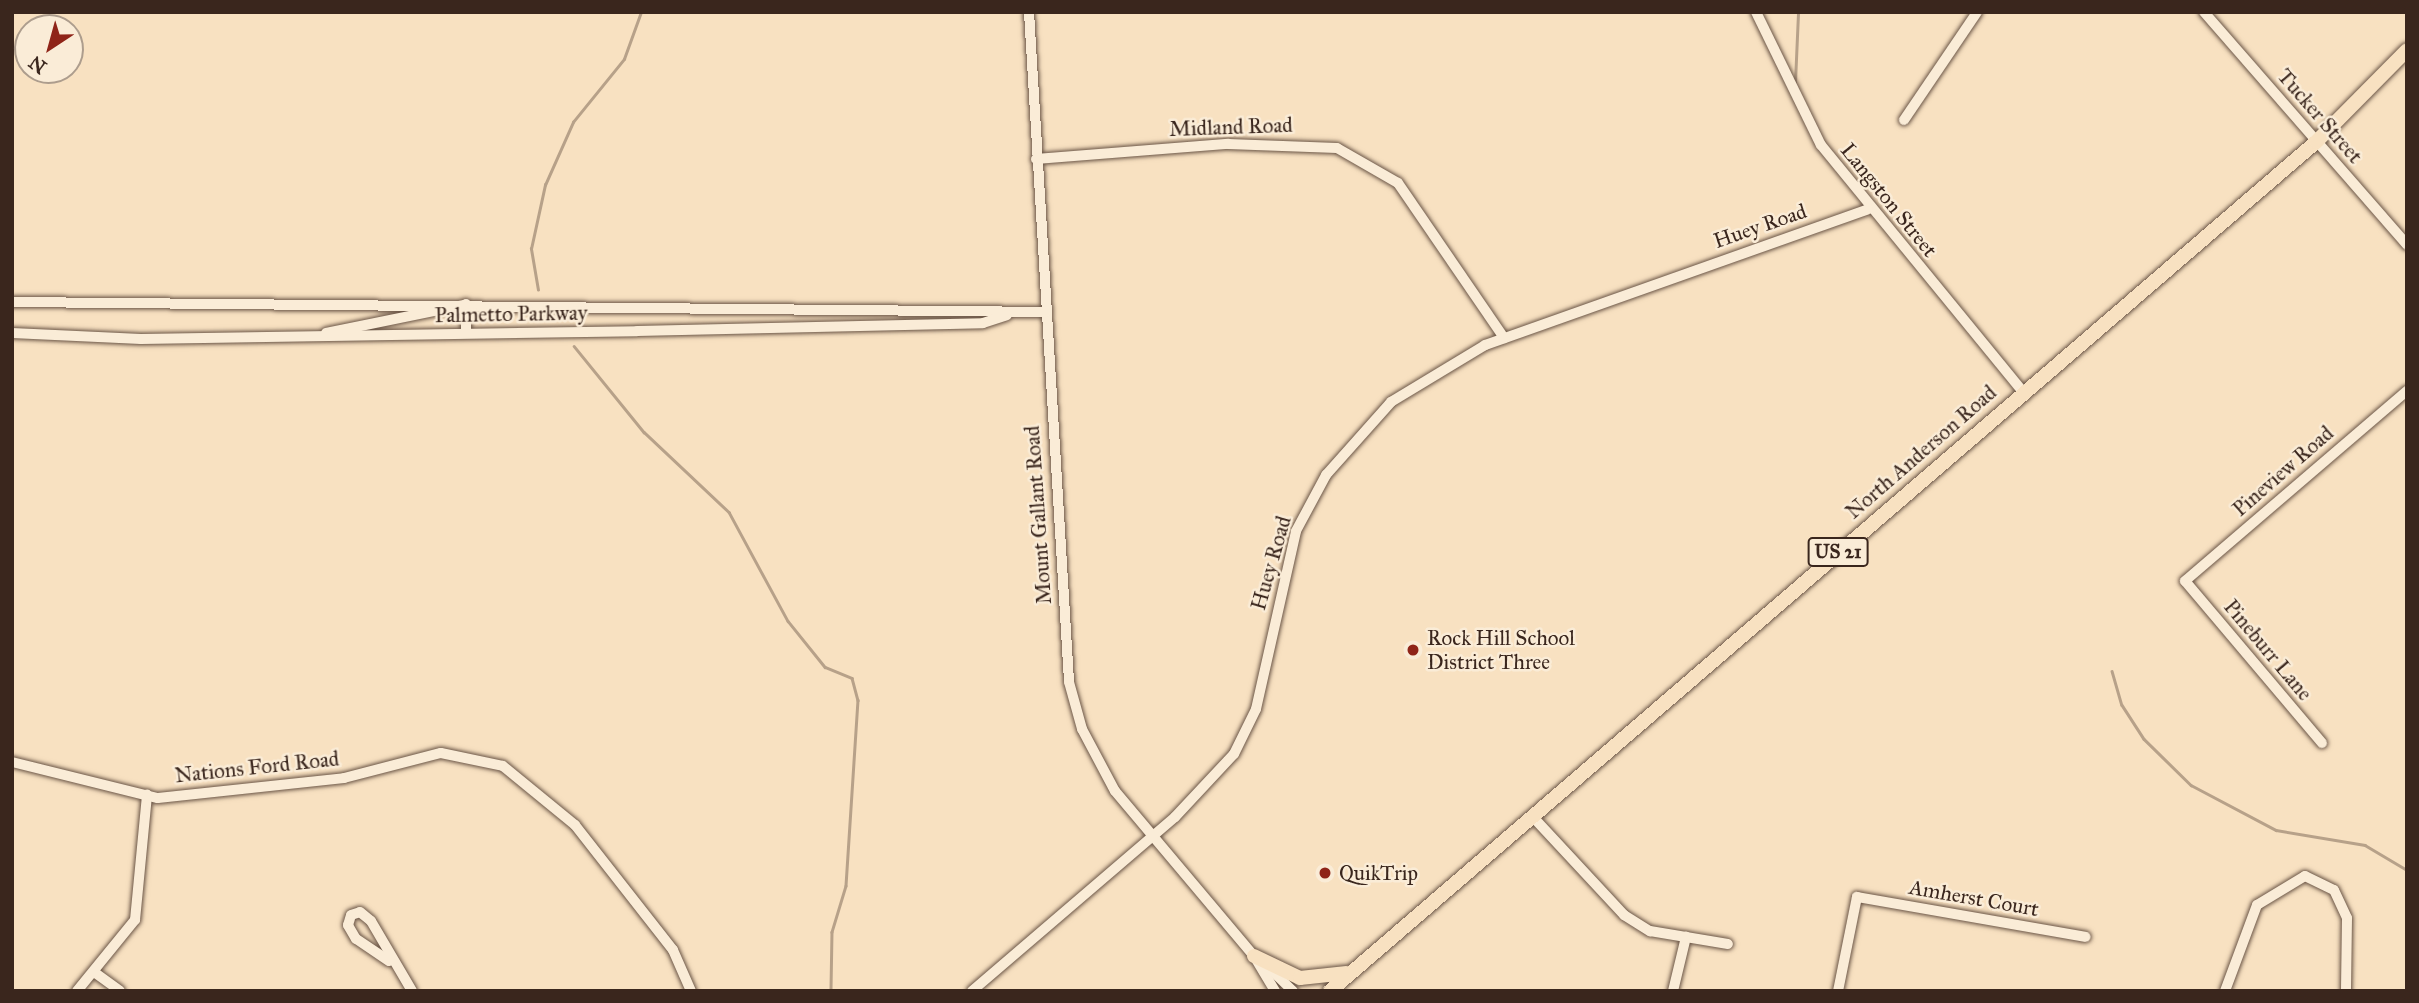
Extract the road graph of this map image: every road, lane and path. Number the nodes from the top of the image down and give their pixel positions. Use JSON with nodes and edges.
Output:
{"nodes":[{"id":1,"x":1029,"y":12,"type":"edge"},
{"id":2,"x":1756,"y":12,"type":"edge"},
{"id":3,"x":1977,"y":12,"type":"edge"},
{"id":4,"x":2204,"y":12,"type":"edge"},
{"id":5,"x":2407,"y":50,"type":"edge"},
{"id":6,"x":1904,"y":120,"type":"dead end"},
{"id":7,"x":2316,"y":142,"type":"junction"},
{"id":8,"x":1037,"y":159,"type":"junction"},
{"id":9,"x":1868,"y":209,"type":"junction"},
{"id":10,"x":2407,"y":245,"type":"edge"},
{"id":11,"x":12,"y":302,"type":"edge"},
{"id":12,"x":466,"y":304,"type":"junction"},
{"id":13,"x":1046,"y":312,"type":"junction"},
{"id":14,"x":1010,"y":314,"type":"junction"},
{"id":15,"x":12,"y":333,"type":"edge"},
{"id":16,"x":466,"y":333,"type":"junction"},
{"id":17,"x":316,"y":336,"type":"junction"},
{"id":18,"x":1504,"y":338,"type":"junction"},
{"id":19,"x":2407,"y":390,"type":"edge"},
{"id":20,"x":2023,"y":393,"type":"junction"},
{"id":21,"x":2185,"y":581,"type":"joint"},
{"id":22,"x":2322,"y":743,"type":"dead end"},
{"id":23,"x":12,"y":762,"type":"edge"},
{"id":24,"x":147,"y":795,"type":"junction"},
{"id":25,"x":1533,"y":817,"type":"junction"},
{"id":26,"x":1151,"y":836,"type":"junction"},
{"id":27,"x":1686,"y":937,"type":"junction"},
{"id":28,"x":2086,"y":937,"type":"dead end"},
{"id":29,"x":1728,"y":944,"type":"dead end"},
{"id":30,"x":1254,"y":956,"type":"junction"},
{"id":31,"x":389,"y":961,"type":"junction"},
{"id":32,"x":94,"y":972,"type":"junction"},
{"id":33,"x":1352,"y":972,"type":"junction"},
{"id":34,"x":689,"y":989,"type":"edge"},
{"id":35,"x":76,"y":991,"type":"edge"},
{"id":36,"x":120,"y":991,"type":"edge"},
{"id":37,"x":412,"y":991,"type":"edge"},
{"id":38,"x":972,"y":991,"type":"edge"},
{"id":39,"x":1275,"y":991,"type":"edge"},
{"id":40,"x":1293,"y":991,"type":"edge"},
{"id":41,"x":1330,"y":991,"type":"edge"},
{"id":42,"x":1672,"y":991,"type":"edge"},
{"id":43,"x":1838,"y":991,"type":"edge"},
{"id":44,"x":2225,"y":991,"type":"edge"},
{"id":45,"x":2346,"y":991,"type":"edge"}],
"edges":[{"from":1,"to":8,"type":"street","name":"Mount Gallant Road"},
{"from":2,"to":9,"type":"street","name":"Langston Street"},
{"from":3,"to":6,"type":"street"},
{"from":4,"to":7,"type":"street","name":"Tucker Street"},
{"from":5,"to":7,"type":"main road","name":"North Anderson Road","number":"US 21"},
{"from":7,"to":10,"type":"street","name":"Tucker Street"},
{"from":7,"to":20,"type":"main road","name":"North Anderson Road","number":"US 21"},
{"from":8,"to":13,"type":"street","name":"Mount Gallant Road"},
{"from":8,"to":18,"type":"street","name":"Midland Road"},
{"from":9,"to":18,"type":"street","name":"Huey Road"},
{"from":9,"to":20,"type":"street","name":"Langston Street"},
{"from":11,"to":12,"type":"street","name":"Palmetto Parkway"},
{"from":12,"to":14,"type":"street","name":"Palmetto Parkway"},
{"from":12,"to":16,"type":"street"},
{"from":12,"to":17,"type":"street"},
{"from":13,"to":14,"type":"street","name":"Palmetto Parkway"},
{"from":13,"to":26,"type":"street","name":"Mount Gallant Road"},
{"from":14,"to":16,"type":"street","name":"Palmetto Parkway"},
{"from":15,"to":17,"type":"street","name":"Palmetto Parkway"},
{"from":16,"to":17,"type":"street","name":"Palmetto Parkway"},
{"from":18,"to":26,"type":"street","name":"Huey Road"},
{"from":19,"to":21,"type":"street","name":"Pineview Road"},
{"from":20,"to":25,"type":"main road","name":"North Anderson Road","number":"US 21"},
{"from":21,"to":22,"type":"street","name":"Pineburr Lane"},
{"from":23,"to":24,"type":"street","name":"Nations Ford Road"},
{"from":24,"to":32,"type":"street"},
{"from":24,"to":34,"type":"street","name":"Nations Ford Road"},
{"from":25,"to":27,"type":"street"},
{"from":25,"to":33,"type":"main road","name":"North Anderson Road","number":"US 21"},
{"from":26,"to":30,"type":"street","name":"Mount Gallant Road"},
{"from":26,"to":38,"type":"street","name":"Huey Road"},
{"from":27,"to":29,"type":"street"},
{"from":27,"to":42,"type":"street"},
{"from":28,"to":43,"type":"street","name":"Amherst Court"},
{"from":30,"to":33,"type":"main road"},
{"from":30,"to":39,"type":"street","name":"Mount Gallant Road"},
{"from":30,"to":40,"type":"street","name":"Mount Gallant Road"},
{"from":31,"to":31,"type":"street"},
{"from":31,"to":37,"type":"street"},
{"from":32,"to":35,"type":"street"},
{"from":32,"to":36,"type":"street"},
{"from":33,"to":41,"type":"main road","name":"North Anderson Road","number":"US 21"},
{"from":44,"to":45,"type":"street"}]}
